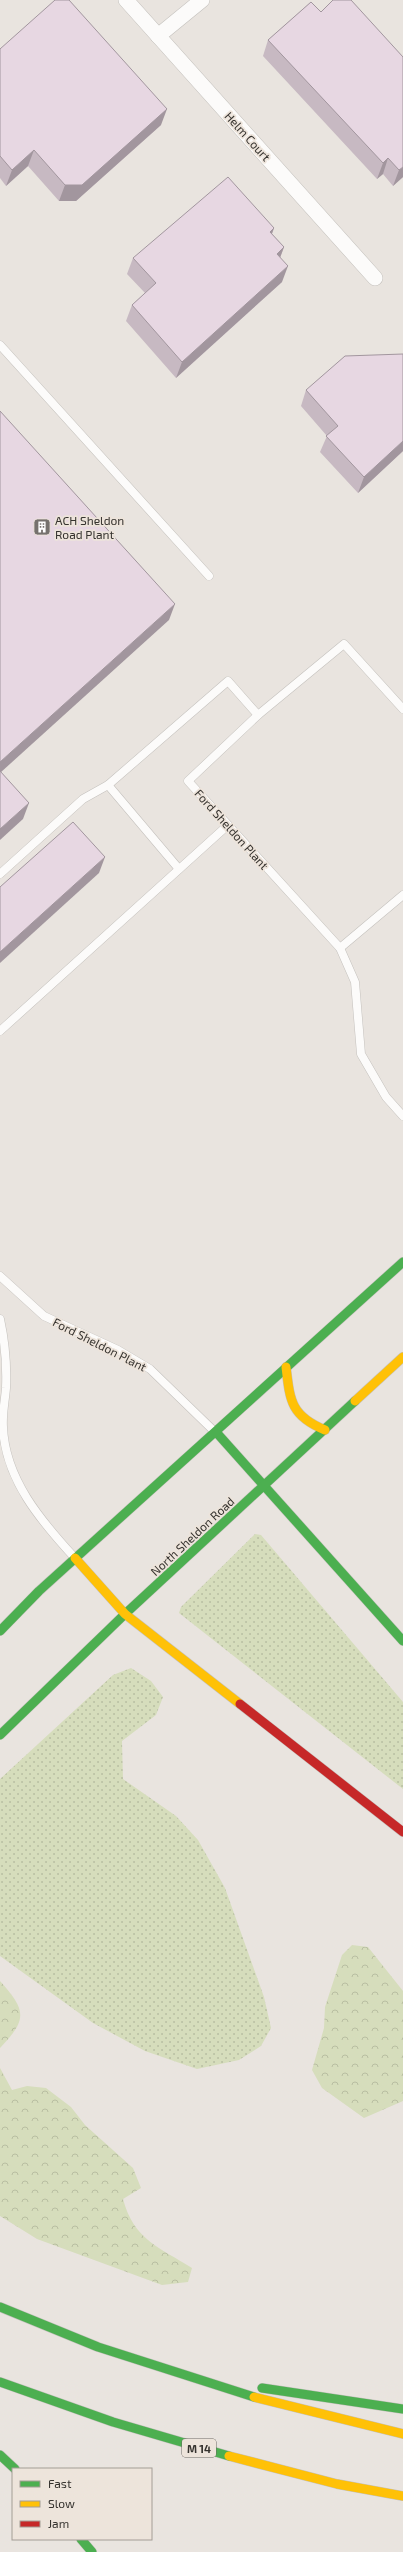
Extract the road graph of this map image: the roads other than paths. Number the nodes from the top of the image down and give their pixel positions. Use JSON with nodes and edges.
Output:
{"nodes":[{"id":1,"x":126,"y":0,"type":"edge"},
{"id":2,"x":202,"y":0,"type":"edge"},
{"id":3,"x":158,"y":36,"type":"junction"},
{"id":4,"x":375,"y":278,"type":"dead end"},
{"id":5,"x":0,"y":346,"type":"edge"},
{"id":6,"x":209,"y":576,"type":"dead end"},
{"id":7,"x":403,"y":709,"type":"edge"},
{"id":8,"x":258,"y":715,"type":"junction"},
{"id":9,"x":108,"y":786,"type":"junction"},
{"id":10,"x":228,"y":825,"type":"junction"},
{"id":11,"x":179,"y":869,"type":"junction"},
{"id":12,"x":0,"y":874,"type":"edge"},
{"id":13,"x":403,"y":895,"type":"edge"},
{"id":14,"x":340,"y":948,"type":"junction"},
{"id":15,"x":0,"y":1031,"type":"edge"},
{"id":16,"x":403,"y":1116,"type":"edge"},
{"id":17,"x":403,"y":1262,"type":"edge"},
{"id":18,"x":0,"y":1276,"type":"edge"},
{"id":19,"x":0,"y":1319,"type":"edge"},
{"id":20,"x":403,"y":1357,"type":"edge"},
{"id":21,"x":286,"y":1367,"type":"junction"},
{"id":22,"x":325,"y":1430,"type":"junction"},
{"id":23,"x":216,"y":1432,"type":"junction"},
{"id":24,"x":264,"y":1485,"type":"junction"},
{"id":25,"x":75,"y":1558,"type":"junction"},
{"id":26,"x":125,"y":1614,"type":"junction"},
{"id":27,"x":0,"y":1631,"type":"edge"},
{"id":28,"x":403,"y":1641,"type":"edge"},
{"id":29,"x":0,"y":1734,"type":"edge"},
{"id":30,"x":403,"y":1832,"type":"edge"},
{"id":31,"x":0,"y":2307,"type":"edge"},
{"id":32,"x":172,"y":2374,"type":"junction"},
{"id":33,"x":0,"y":2382,"type":"edge"},
{"id":34,"x":403,"y":2409,"type":"edge"},
{"id":35,"x":403,"y":2434,"type":"edge"},
{"id":36,"x":0,"y":2455,"type":"edge"},
{"id":37,"x":14,"y":2468,"type":"edge"},
{"id":38,"x":403,"y":2496,"type":"edge"},
{"id":39,"x":82,"y":2540,"type":"edge"},
{"id":40,"x":92,"y":2552,"type":"edge"}],
"edges":[{"from":1,"to":3,"type":"street","name":"Helm Court"},
{"from":2,"to":3,"type":"street"},
{"from":3,"to":4,"type":"street","name":"Helm Court"},
{"from":5,"to":6,"type":"lane"},
{"from":7,"to":8,"type":"lane","name":"Ford Sheldon Plant"},
{"from":8,"to":9,"type":"lane"},
{"from":8,"to":10,"type":"lane","name":"Ford Sheldon Plant"},
{"from":9,"to":11,"type":"lane"},
{"from":9,"to":12,"type":"lane"},
{"from":10,"to":11,"type":"lane"},
{"from":10,"to":14,"type":"lane","name":"Ford Sheldon Plant"},
{"from":11,"to":15,"type":"lane"},
{"from":13,"to":14,"type":"lane"},
{"from":14,"to":16,"type":"lane","name":"Ford Sheldon Plant"},
{"from":17,"to":21,"type":"main road"},
{"from":18,"to":23,"type":"lane","name":"Ford Sheldon Plant"},
{"from":19,"to":25,"type":"lane"},
{"from":20,"to":22,"type":"main road","name":"North Sheldon Road"},
{"from":21,"to":22,"type":"main road"},
{"from":21,"to":23,"type":"main road"},
{"from":22,"to":24,"type":"main road","name":"North Sheldon Road"},
{"from":23,"to":24,"type":"main road"},
{"from":23,"to":25,"type":"main road"},
{"from":24,"to":26,"type":"main road","name":"North Sheldon Road"},
{"from":24,"to":28,"type":"main road"},
{"from":25,"to":26,"type":"main road"},
{"from":25,"to":27,"type":"main road"},
{"from":26,"to":29,"type":"main road","name":"North Sheldon Road"},
{"from":26,"to":30,"type":"main road"},
{"from":31,"to":32,"type":"main road"},
{"from":32,"to":34,"type":"main road"},
{"from":32,"to":35,"type":"main road"},
{"from":33,"to":38,"type":"main road","number":"M 14"},
{"from":36,"to":37,"type":"main road"},
{"from":39,"to":40,"type":"main road"}]}
